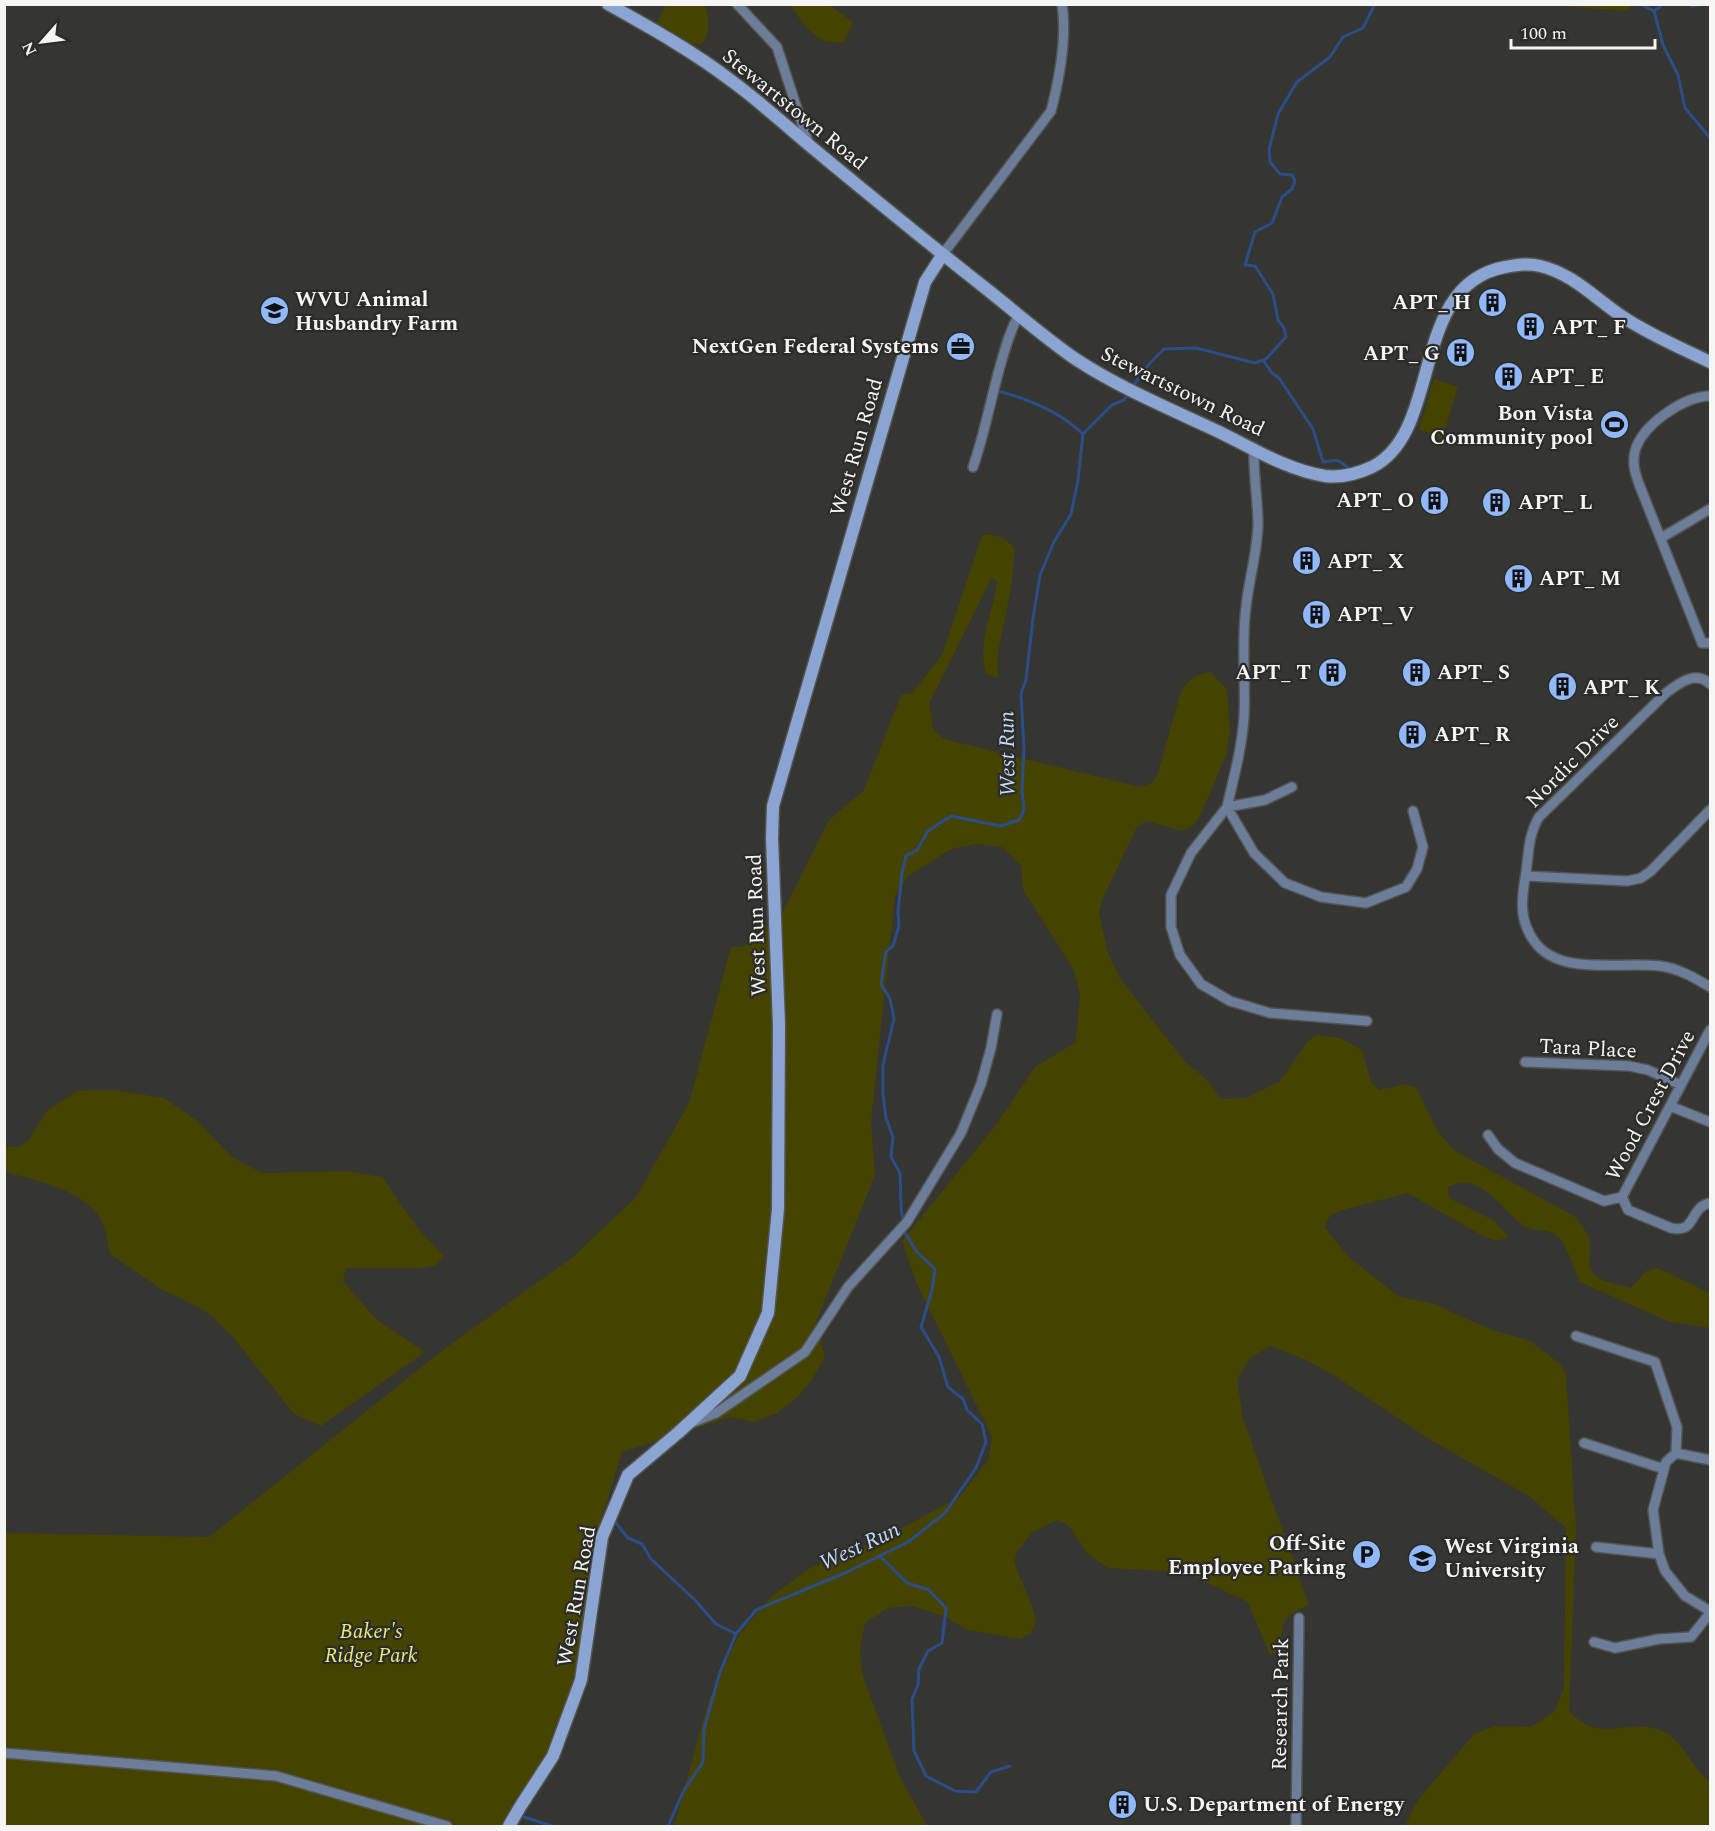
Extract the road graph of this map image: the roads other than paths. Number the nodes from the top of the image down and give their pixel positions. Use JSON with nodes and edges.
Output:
{"nodes":[{"id":1,"x":608,"y":4,"type":"edge"},
{"id":2,"x":737,"y":4,"type":"edge"},
{"id":3,"x":1062,"y":4,"type":"edge"},
{"id":4,"x":809,"y":145,"type":"junction"},
{"id":5,"x":943,"y":254,"type":"junction"},
{"id":6,"x":1019,"y":315,"type":"junction"},
{"id":7,"x":1710,"y":362,"type":"edge"},
{"id":8,"x":1710,"y":396,"type":"edge"},
{"id":9,"x":1254,"y":448,"type":"junction"},
{"id":10,"x":973,"y":467,"type":"dead end"},
{"id":11,"x":1710,"y":509,"type":"edge"},
{"id":12,"x":1661,"y":538,"type":"junction"},
{"id":13,"x":1710,"y":643,"type":"edge"},
{"id":14,"x":1710,"y":684,"type":"edge"},
{"id":15,"x":1292,"y":787,"type":"dead end"},
{"id":16,"x":1227,"y":807,"type":"junction"},
{"id":17,"x":1710,"y":810,"type":"edge"},
{"id":18,"x":1413,"y":811,"type":"dead end"},
{"id":19,"x":1526,"y":876,"type":"junction"},
{"id":20,"x":1710,"y":987,"type":"edge"},
{"id":21,"x":997,"y":1014,"type":"dead end"},
{"id":22,"x":1367,"y":1021,"type":"dead end"},
{"id":23,"x":1710,"y":1030,"type":"edge"},
{"id":24,"x":1525,"y":1062,"type":"dead end"},
{"id":25,"x":1681,"y":1085,"type":"junction"},
{"id":26,"x":1670,"y":1106,"type":"junction"},
{"id":27,"x":1710,"y":1122,"type":"edge"},
{"id":28,"x":1488,"y":1135,"type":"dead end"},
{"id":29,"x":1622,"y":1197,"type":"junction"},
{"id":30,"x":1710,"y":1203,"type":"edge"},
{"id":31,"x":1576,"y":1336,"type":"dead end"},
{"id":32,"x":686,"y":1426,"type":"junction"},
{"id":33,"x":1584,"y":1443,"type":"dead end"},
{"id":34,"x":1676,"y":1453,"type":"junction"},
{"id":35,"x":1710,"y":1460,"type":"edge"},
{"id":36,"x":1664,"y":1468,"type":"junction"},
{"id":37,"x":1596,"y":1547,"type":"dead end"},
{"id":38,"x":1659,"y":1554,"type":"junction"},
{"id":39,"x":1710,"y":1612,"type":"edge"},
{"id":40,"x":1299,"y":1618,"type":"dead end"},
{"id":41,"x":1594,"y":1642,"type":"dead end"},
{"id":42,"x":4,"y":1753,"type":"edge"},
{"id":43,"x":447,"y":1827,"type":"edge"},
{"id":44,"x":509,"y":1827,"type":"edge"},
{"id":45,"x":1296,"y":1827,"type":"edge"}],
"edges":[{"from":1,"to":4,"type":"street","name":"Stewartstown Road"},
{"from":2,"to":4,"type":"street"},
{"from":3,"to":5,"type":"street","name":"West Run Road"},
{"from":4,"to":5,"type":"street","name":"Stewartstown Road"},
{"from":5,"to":6,"type":"street","name":"Stewartstown Road"},
{"from":5,"to":32,"type":"street","name":"West Run Road"},
{"from":6,"to":9,"type":"street","name":"Stewartstown Road"},
{"from":6,"to":10,"type":"street"},
{"from":7,"to":9,"type":"street","name":"Stewartstown Road"},
{"from":8,"to":12,"type":"street"},
{"from":9,"to":16,"type":"street"},
{"from":11,"to":12,"type":"street"},
{"from":12,"to":13,"type":"street"},
{"from":14,"to":19,"type":"street","name":"Nordic Drive"},
{"from":15,"to":16,"type":"street"},
{"from":16,"to":18,"type":"street"},
{"from":16,"to":22,"type":"street"},
{"from":17,"to":19,"type":"street"},
{"from":19,"to":20,"type":"street","name":"Nordic Drive"},
{"from":21,"to":32,"type":"street"},
{"from":23,"to":25,"type":"street","name":"Wood Crest Drive"},
{"from":24,"to":25,"type":"street","name":"Tara Place"},
{"from":25,"to":26,"type":"street","name":"Wood Crest Drive"},
{"from":26,"to":27,"type":"street"},
{"from":26,"to":29,"type":"street","name":"Wood Crest Drive"},
{"from":28,"to":29,"type":"street"},
{"from":29,"to":30,"type":"street"},
{"from":31,"to":34,"type":"street"},
{"from":32,"to":44,"type":"street","name":"West Run Road"},
{"from":33,"to":36,"type":"street"},
{"from":34,"to":35,"type":"street"},
{"from":34,"to":36,"type":"street"},
{"from":36,"to":38,"type":"street"},
{"from":37,"to":38,"type":"street"},
{"from":38,"to":39,"type":"street"},
{"from":39,"to":41,"type":"street"},
{"from":40,"to":45,"type":"street","name":"Research Park"},
{"from":42,"to":43,"type":"street"}]}
